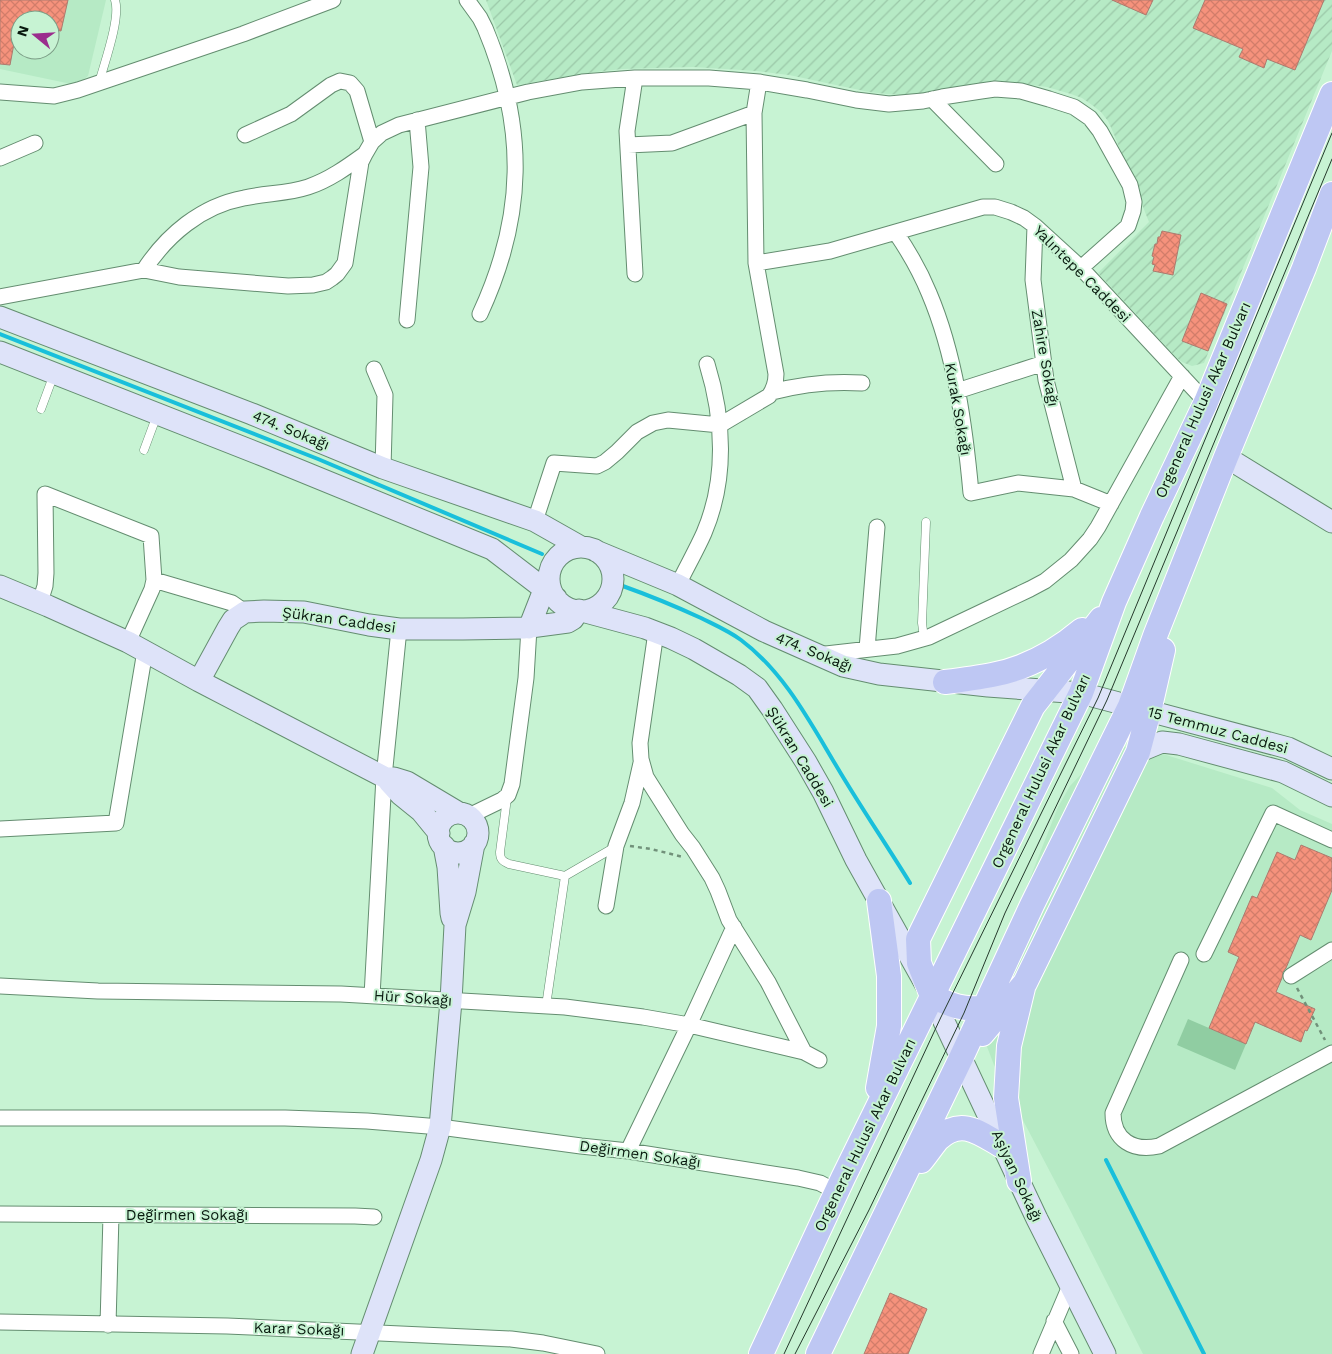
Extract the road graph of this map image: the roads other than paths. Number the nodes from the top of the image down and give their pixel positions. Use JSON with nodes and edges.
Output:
{"nodes":[{"id":1,"x":115,"y":0,"type":"edge"},
{"id":2,"x":333,"y":0,"type":"edge"},
{"id":3,"x":467,"y":0,"type":"edge"},
{"id":4,"x":635,"y":78,"type":"junction"},
{"id":5,"x":759,"y":82,"type":"junction"},
{"id":6,"x":99,"y":83,"type":"junction"},
{"id":7,"x":0,"y":92,"type":"edge"},
{"id":8,"x":1332,"y":94,"type":"edge"},
{"id":9,"x":509,"y":97,"type":"junction"},
{"id":10,"x":932,"y":99,"type":"junction"},
{"id":11,"x":754,"y":113,"type":"junction"},
{"id":12,"x":417,"y":120,"type":"junction"},
{"id":13,"x":245,"y":135,"type":"dead end"},
{"id":14,"x":35,"y":143,"type":"dead end"},
{"id":15,"x":628,"y":146,"type":"junction"},
{"id":16,"x":368,"y":148,"type":"junction"},
{"id":17,"x":0,"y":158,"type":"edge"},
{"id":18,"x":996,"y":164,"type":"dead end"},
{"id":19,"x":1330,"y":206,"type":"edge"},
{"id":20,"x":1036,"y":226,"type":"junction"},
{"id":21,"x":896,"y":233,"type":"junction"},
{"id":22,"x":756,"y":263,"type":"junction"},
{"id":23,"x":1081,"y":268,"type":"junction"},
{"id":24,"x":144,"y":270,"type":"junction"},
{"id":25,"x":635,"y":274,"type":"dead end"},
{"id":26,"x":0,"y":297,"type":"edge"},
{"id":27,"x":480,"y":314,"type":"dead end"},
{"id":28,"x":0,"y":316,"type":"edge"},
{"id":29,"x":407,"y":320,"type":"dead end"},
{"id":30,"x":0,"y":352,"type":"edge"},
{"id":31,"x":1044,"y":362,"type":"junction"},
{"id":32,"x":707,"y":364,"type":"dead end"},
{"id":33,"x":374,"y":369,"type":"dead end"},
{"id":34,"x":55,"y":373,"type":"junction"},
{"id":35,"x":1182,"y":376,"type":"junction"},
{"id":36,"x":862,"y":383,"type":"dead end"},
{"id":37,"x":957,"y":391,"type":"junction"},
{"id":38,"x":772,"y":392,"type":"junction"},
{"id":39,"x":1206,"y":402,"type":"junction"},
{"id":40,"x":41,"y":409,"type":"dead end"},
{"id":41,"x":158,"y":414,"type":"junction"},
{"id":42,"x":720,"y":425,"type":"junction"},
{"id":43,"x":144,"y":450,"type":"dead end"},
{"id":44,"x":1226,"y":457,"type":"junction"},
{"id":45,"x":383,"y":468,"type":"junction"},
{"id":46,"x":1074,"y":489,"type":"junction"},
{"id":47,"x":1111,"y":504,"type":"junction"},
{"id":48,"x":535,"y":521,"type":"junction"},
{"id":49,"x":926,"y":522,"type":"dead end"},
{"id":50,"x":1332,"y":522,"type":"edge"},
{"id":51,"x":877,"y":528,"type":"dead end"},
{"id":52,"x":588,"y":549,"type":"junction"},
{"id":53,"x":154,"y":580,"type":"junction"},
{"id":54,"x":678,"y":585,"type":"junction"},
{"id":55,"x":0,"y":586,"type":"edge"},
{"id":56,"x":550,"y":587,"type":"junction"},
{"id":57,"x":40,"y":602,"type":"junction"},
{"id":58,"x":1114,"y":602,"type":"junction"},
{"id":59,"x":581,"y":611,"type":"junction"},
{"id":60,"x":246,"y":612,"type":"junction"},
{"id":61,"x":529,"y":628,"type":"junction"},
{"id":62,"x":399,"y":629,"type":"junction"},
{"id":63,"x":656,"y":632,"type":"junction"},
{"id":64,"x":924,"y":638,"type":"junction"},
{"id":65,"x":137,"y":647,"type":"junction"},
{"id":66,"x":867,"y":649,"type":"junction"},
{"id":67,"x":817,"y":655,"type":"junction"},
{"id":68,"x":199,"y":681,"type":"junction"},
{"id":69,"x":945,"y":682,"type":"junction"},
{"id":70,"x":1045,"y":690,"type":"junction"},
{"id":71,"x":1081,"y":693,"type":"junction"},
{"id":72,"x":1140,"y":709,"type":"junction"},
{"id":73,"x":1138,"y":752,"type":"junction"},
{"id":74,"x":641,"y":763,"type":"junction"},
{"id":75,"x":1332,"y":769,"type":"edge"},
{"id":76,"x":385,"y":777,"type":"junction"},
{"id":77,"x":508,"y":795,"type":"junction"},
{"id":78,"x":1332,"y":796,"type":"edge"},
{"id":79,"x":464,"y":815,"type":"junction"},
{"id":80,"x":0,"y":829,"type":"edge"},
{"id":81,"x":441,"y":839,"type":"junction"},
{"id":82,"x":1332,"y":840,"type":"edge"},
{"id":83,"x":474,"y":844,"type":"junction"},
{"id":84,"x":616,"y":846,"type":"junction"},
{"id":85,"x":565,"y":876,"type":"junction"},
{"id":86,"x":879,"y":901,"type":"junction"},
{"id":87,"x":606,"y":906,"type":"dead end"},
{"id":88,"x":455,"y":925,"type":"junction"},
{"id":89,"x":734,"y":928,"type":"junction"},
{"id":90,"x":1332,"y":950,"type":"edge"},
{"id":91,"x":1204,"y":954,"type":"dead end"},
{"id":92,"x":1181,"y":960,"type":"dead end"},
{"id":93,"x":1291,"y":976,"type":"road end"},
{"id":94,"x":1025,"y":983,"type":"junction"},
{"id":95,"x":0,"y":986,"type":"edge"},
{"id":96,"x":372,"y":996,"type":"junction"},
{"id":97,"x":932,"y":996,"type":"junction"},
{"id":98,"x":452,"y":1001,"type":"junction"},
{"id":99,"x":546,"y":1006,"type":"junction"},
{"id":100,"x":985,"y":1007,"type":"junction"},
{"id":101,"x":689,"y":1024,"type":"junction"},
{"id":102,"x":1330,"y":1049,"type":"edge"},
{"id":103,"x":804,"y":1052,"type":"junction"},
{"id":104,"x":961,"y":1058,"type":"junction"},
{"id":105,"x":819,"y":1060,"type":"dead end"},
{"id":106,"x":0,"y":1118,"type":"edge"},
{"id":107,"x":871,"y":1120,"type":"junction"},
{"id":108,"x":440,"y":1126,"type":"junction"},
{"id":109,"x":1002,"y":1146,"type":"junction"},
{"id":110,"x":628,"y":1151,"type":"junction"},
{"id":111,"x":1019,"y":1181,"type":"junction"},
{"id":112,"x":837,"y":1192,"type":"junction"},
{"id":113,"x":896,"y":1192,"type":"junction"},
{"id":114,"x":0,"y":1214,"type":"edge"},
{"id":115,"x":111,"y":1215,"type":"junction"},
{"id":116,"x":374,"y":1217,"type":"dead end"},
{"id":117,"x":1070,"y":1286,"type":"junction"},
{"id":118,"x":1054,"y":1321,"type":"junction"},
{"id":119,"x":0,"y":1322,"type":"edge"},
{"id":120,"x":108,"y":1325,"type":"junction"},
{"id":121,"x":369,"y":1332,"type":"junction"},
{"id":122,"x":362,"y":1354,"type":"edge"},
{"id":123,"x":597,"y":1354,"type":"edge"},
{"id":124,"x":761,"y":1354,"type":"edge"},
{"id":125,"x":818,"y":1354,"type":"edge"},
{"id":126,"x":1041,"y":1354,"type":"edge"},
{"id":127,"x":1071,"y":1354,"type":"edge"},
{"id":128,"x":1105,"y":1354,"type":"edge"}],
"edges":[{"from":1,"to":6,"type":"lane"},
{"from":2,"to":6,"type":"street"},
{"from":3,"to":9,"type":"street"},
{"from":4,"to":5,"type":"street"},
{"from":4,"to":9,"type":"street"},
{"from":4,"to":15,"type":"street"},
{"from":5,"to":10,"type":"street"},
{"from":5,"to":11,"type":"street"},
{"from":6,"to":7,"type":"street"},
{"from":8,"to":39,"type":"main road","name":"Orgeneral Hulusi Akar Bulvarı"},
{"from":9,"to":12,"type":"street"},
{"from":9,"to":27,"type":"street"},
{"from":10,"to":18,"type":"street"},
{"from":10,"to":23,"type":"street"},
{"from":11,"to":15,"type":"street"},
{"from":11,"to":22,"type":"street"},
{"from":12,"to":16,"type":"street"},
{"from":12,"to":29,"type":"street"},
{"from":13,"to":16,"type":"street"},
{"from":14,"to":17,"type":"street"},
{"from":15,"to":25,"type":"street"},
{"from":16,"to":24,"type":"street"},
{"from":16,"to":24,"type":"street"},
{"from":19,"to":44,"type":"main road"},
{"from":20,"to":21,"type":"street","name":"Yalıntepe Caddesi"},
{"from":20,"to":23,"type":"street","name":"Yalıntepe Caddesi"},
{"from":20,"to":31,"type":"street","name":"Zahire Sokağı"},
{"from":21,"to":22,"type":"street","name":"Yalıntepe Caddesi"},
{"from":21,"to":37,"type":"street","name":"Kurak Sokağı"},
{"from":22,"to":38,"type":"street"},
{"from":23,"to":35,"type":"street","name":"Yalıntepe Caddesi"},
{"from":24,"to":26,"type":"street"},
{"from":28,"to":45,"type":"street","name":"474. Sokağı"},
{"from":30,"to":34,"type":"street"},
{"from":31,"to":37,"type":"street"},
{"from":31,"to":46,"type":"street","name":"Zahire Sokağı"},
{"from":32,"to":42,"type":"street"},
{"from":33,"to":45,"type":"street"},
{"from":34,"to":40,"type":"lane"},
{"from":34,"to":41,"type":"street"},
{"from":35,"to":39,"type":"street","name":"Yalıntepe Caddesi"},
{"from":35,"to":47,"type":"street"},
{"from":36,"to":38,"type":"street"},
{"from":37,"to":46,"type":"street","name":"Kurak Sokağı"},
{"from":38,"to":42,"type":"street"},
{"from":39,"to":58,"type":"main road","name":"Orgeneral Hulusi Akar Bulvarı"},
{"from":41,"to":43,"type":"lane"},
{"from":41,"to":56,"type":"street"},
{"from":42,"to":48,"type":"street"},
{"from":42,"to":54,"type":"street"},
{"from":44,"to":50,"type":"street"},
{"from":44,"to":72,"type":"main road"},
{"from":45,"to":48,"type":"street","name":"474. Sokağı"},
{"from":46,"to":47,"type":"street"},
{"from":47,"to":64,"type":"street"},
{"from":48,"to":52,"type":"street","name":"474. Sokağı"},
{"from":49,"to":64,"type":"lane"},
{"from":51,"to":66,"type":"street"},
{"from":52,"to":54,"type":"street","name":"474. Sokağı"},
{"from":52,"to":56,"type":"street"},
{"from":52,"to":59,"type":"street"},
{"from":53,"to":57,"type":"street"},
{"from":53,"to":60,"type":"street"},
{"from":53,"to":65,"type":"street"},
{"from":54,"to":67,"type":"street","name":"474. Sokağı"},
{"from":55,"to":57,"type":"street"},
{"from":56,"to":59,"type":"street"},
{"from":56,"to":61,"type":"street"},
{"from":57,"to":65,"type":"street"},
{"from":58,"to":69,"type":"main road"},
{"from":58,"to":70,"type":"main road"},
{"from":58,"to":71,"type":"main road","name":"Orgeneral Hulusi Akar Bulvarı"},
{"from":59,"to":61,"type":"street","name":"Şükran Caddesi"},
{"from":59,"to":63,"type":"street","name":"Şükran Caddesi"},
{"from":60,"to":62,"type":"street","name":"Şükran Caddesi"},
{"from":60,"to":68,"type":"street"},
{"from":61,"to":62,"type":"street","name":"Şükran Caddesi"},
{"from":61,"to":77,"type":"street"},
{"from":62,"to":76,"type":"street"},
{"from":63,"to":74,"type":"street"},
{"from":63,"to":86,"type":"street","name":"Şükran Caddesi"},
{"from":64,"to":66,"type":"street"},
{"from":65,"to":68,"type":"street"},
{"from":65,"to":80,"type":"street"},
{"from":66,"to":67,"type":"street"},
{"from":67,"to":69,"type":"street","name":"474. Sokağı"},
{"from":68,"to":76,"type":"street"},
{"from":69,"to":70,"type":"street","name":"474. Sokağı"},
{"from":70,"to":71,"type":"street","name":"474. Sokağı"},
{"from":70,"to":97,"type":"main road"},
{"from":71,"to":72,"type":"street","name":"15 Temmuz Caddesi"},
{"from":71,"to":97,"type":"main road","name":"Orgeneral Hulusi Akar Bulvarı"},
{"from":72,"to":73,"type":"main road"},
{"from":72,"to":75,"type":"street","name":"15 Temmuz Caddesi"},
{"from":72,"to":100,"type":"main road"},
{"from":73,"to":78,"type":"street","name":"15 Temmuz Caddesi"},
{"from":73,"to":94,"type":"main road"},
{"from":74,"to":84,"type":"street"},
{"from":74,"to":89,"type":"street"},
{"from":76,"to":79,"type":"street"},
{"from":76,"to":81,"type":"street"},
{"from":76,"to":96,"type":"street"},
{"from":77,"to":79,"type":"street"},
{"from":77,"to":85,"type":"lane"},
{"from":79,"to":81,"type":"street"},
{"from":79,"to":83,"type":"street"},
{"from":81,"to":83,"type":"street"},
{"from":81,"to":88,"type":"street"},
{"from":82,"to":91,"type":"street"},
{"from":83,"to":88,"type":"street"},
{"from":84,"to":85,"type":"lane"},
{"from":84,"to":87,"type":"street"},
{"from":85,"to":99,"type":"lane"},
{"from":86,"to":97,"type":"street","name":"Şükran Caddesi"},
{"from":86,"to":107,"type":"main road"},
{"from":88,"to":98,"type":"street"},
{"from":89,"to":101,"type":"street"},
{"from":89,"to":103,"type":"street"},
{"from":90,"to":93,"type":"street"},
{"from":92,"to":102,"type":"street"},
{"from":94,"to":104,"type":"main road"},
{"from":94,"to":111,"type":"main road"},
{"from":95,"to":96,"type":"street","name":"Hür Sokağı"},
{"from":96,"to":98,"type":"street","name":"Hür Sokağı"},
{"from":97,"to":100,"type":"main road"},
{"from":97,"to":104,"type":"street","name":"Aşiyan Sokağı"},
{"from":97,"to":107,"type":"main road","name":"Orgeneral Hulusi Akar Bulvarı"},
{"from":98,"to":99,"type":"street","name":"Hür Sokağı"},
{"from":98,"to":108,"type":"street"},
{"from":99,"to":101,"type":"street","name":"Hür Sokağı"},
{"from":100,"to":104,"type":"main road"},
{"from":101,"to":103,"type":"street","name":"Hür Sokağı"},
{"from":101,"to":110,"type":"street"},
{"from":103,"to":105,"type":"street","name":"Hür Sokağı"},
{"from":104,"to":109,"type":"street","name":"Aşiyan Sokağı"},
{"from":104,"to":113,"type":"main road"},
{"from":106,"to":108,"type":"street","name":"Değirmen Sokağı"},
{"from":107,"to":112,"type":"main road","name":"Orgeneral Hulusi Akar Bulvarı"},
{"from":108,"to":110,"type":"street","name":"Değirmen Sokağı"},
{"from":108,"to":121,"type":"street"},
{"from":109,"to":111,"type":"street","name":"Aşiyan Sokağı"},
{"from":109,"to":113,"type":"main road"},
{"from":110,"to":112,"type":"street","name":"Değirmen Sokağı"},
{"from":111,"to":117,"type":"street","name":"Aşiyan Sokağı"},
{"from":112,"to":124,"type":"main road","name":"Orgeneral Hulusi Akar Bulvarı"},
{"from":113,"to":125,"type":"main road"},
{"from":114,"to":115,"type":"street","name":"Değirmen Sokağı"},
{"from":115,"to":116,"type":"street","name":"Değirmen Sokağı"},
{"from":115,"to":120,"type":"street"},
{"from":117,"to":118,"type":"street"},
{"from":117,"to":128,"type":"street","name":"Aşiyan Sokağı"},
{"from":118,"to":126,"type":"street"},
{"from":118,"to":127,"type":"street"},
{"from":119,"to":120,"type":"street","name":"Karar Sokağı"},
{"from":120,"to":121,"type":"street","name":"Karar Sokağı"},
{"from":121,"to":122,"type":"street"},
{"from":121,"to":123,"type":"street","name":"Karar Sokağı"}]}
